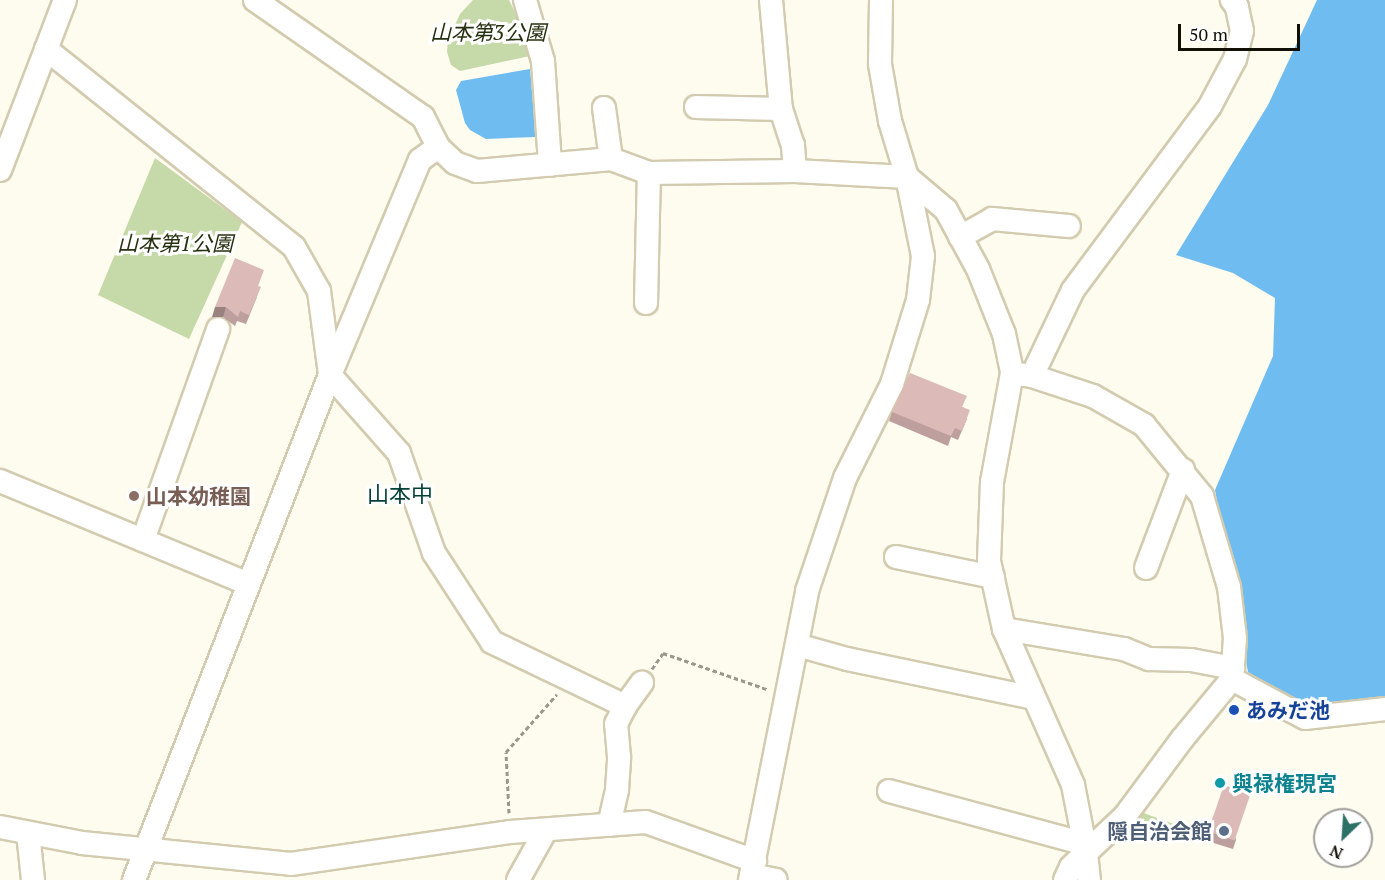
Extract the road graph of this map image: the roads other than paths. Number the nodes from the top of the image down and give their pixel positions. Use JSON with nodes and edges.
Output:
{"nodes":[{"id":1,"x":65,"y":0,"type":"edge"},
{"id":2,"x":255,"y":0,"type":"edge"},
{"id":3,"x":525,"y":0,"type":"edge"},
{"id":4,"x":771,"y":0,"type":"edge"},
{"id":5,"x":881,"y":0,"type":"edge"},
{"id":6,"x":1232,"y":0,"type":"edge"},
{"id":7,"x":46,"y":49,"type":"junction"},
{"id":8,"x":696,"y":107,"type":"dead end"},
{"id":9,"x":604,"y":108,"type":"dead end"},
{"id":10,"x":781,"y":109,"type":"junction"},
{"id":11,"x":438,"y":147,"type":"junction"},
{"id":12,"x":611,"y":159,"type":"junction"},
{"id":13,"x":550,"y":165,"type":"junction"},
{"id":14,"x":0,"y":170,"type":"edge"},
{"id":15,"x":795,"y":171,"type":"junction"},
{"id":16,"x":649,"y":173,"type":"junction"},
{"id":17,"x":906,"y":177,"type":"junction"},
{"id":18,"x":1069,"y":226,"type":"dead end"},
{"id":19,"x":960,"y":237,"type":"junction"},
{"id":20,"x":646,"y":303,"type":"dead end"},
{"id":21,"x":218,"y":329,"type":"dead end"},
{"id":22,"x":330,"y":375,"type":"junction"},
{"id":23,"x":1022,"y":375,"type":"junction"},
{"id":24,"x":1184,"y":470,"type":"junction"},
{"id":25,"x":0,"y":481,"type":"edge"},
{"id":26,"x":143,"y":540,"type":"junction"},
{"id":27,"x":896,"y":557,"type":"dead end"},
{"id":28,"x":1146,"y":568,"type":"dead end"},
{"id":29,"x":993,"y":577,"type":"junction"},
{"id":30,"x":249,"y":584,"type":"junction"},
{"id":31,"x":1004,"y":629,"type":"junction"},
{"id":32,"x":797,"y":645,"type":"junction"},
{"id":33,"x":1232,"y":674,"type":"junction"},
{"id":34,"x":642,"y":683,"type":"road end"},
{"id":35,"x":1034,"y":698,"type":"junction"},
{"id":36,"x":625,"y":706,"type":"junction"},
{"id":37,"x":1385,"y":709,"type":"edge"},
{"id":38,"x":889,"y":791,"type":"dead end"},
{"id":39,"x":609,"y":825,"type":"junction"},
{"id":40,"x":0,"y":827,"type":"edge"},
{"id":41,"x":546,"y":830,"type":"junction"},
{"id":42,"x":28,"y":833,"type":"junction"},
{"id":43,"x":1085,"y":848,"type":"junction"},
{"id":44,"x":145,"y":849,"type":"junction"},
{"id":45,"x":752,"y":872,"type":"edge"},
{"id":46,"x":33,"y":880,"type":"edge"},
{"id":47,"x":134,"y":880,"type":"edge"},
{"id":48,"x":518,"y":880,"type":"edge"},
{"id":49,"x":776,"y":880,"type":"edge"},
{"id":50,"x":1065,"y":880,"type":"edge"},
{"id":51,"x":1089,"y":880,"type":"edge"}],
"edges":[{"from":1,"to":7,"type":"street"},
{"from":2,"to":11,"type":"street"},
{"from":3,"to":13,"type":"street"},
{"from":4,"to":10,"type":"street"},
{"from":5,"to":17,"type":"street"},
{"from":6,"to":23,"type":"street"},
{"from":7,"to":14,"type":"street"},
{"from":7,"to":22,"type":"street"},
{"from":8,"to":10,"type":"street"},
{"from":9,"to":12,"type":"street"},
{"from":10,"to":15,"type":"street"},
{"from":11,"to":13,"type":"street"},
{"from":11,"to":22,"type":"street"},
{"from":12,"to":13,"type":"street"},
{"from":12,"to":16,"type":"street"},
{"from":15,"to":16,"type":"street"},
{"from":15,"to":17,"type":"street"},
{"from":16,"to":20,"type":"street"},
{"from":17,"to":19,"type":"street"},
{"from":17,"to":32,"type":"street"},
{"from":18,"to":19,"type":"street"},
{"from":19,"to":23,"type":"street"},
{"from":21,"to":26,"type":"street"},
{"from":22,"to":30,"type":"street"},
{"from":22,"to":36,"type":"street"},
{"from":23,"to":24,"type":"street"},
{"from":23,"to":29,"type":"street"},
{"from":24,"to":28,"type":"street"},
{"from":24,"to":33,"type":"street"},
{"from":25,"to":26,"type":"street"},
{"from":26,"to":30,"type":"street"},
{"from":27,"to":29,"type":"street"},
{"from":29,"to":31,"type":"street"},
{"from":30,"to":44,"type":"street"},
{"from":31,"to":33,"type":"street"},
{"from":31,"to":35,"type":"street"},
{"from":32,"to":35,"type":"street"},
{"from":32,"to":45,"type":"street"},
{"from":33,"to":37,"type":"street"},
{"from":33,"to":43,"type":"street"},
{"from":34,"to":36,"type":"street"},
{"from":35,"to":43,"type":"street"},
{"from":36,"to":39,"type":"street"},
{"from":38,"to":43,"type":"street"},
{"from":39,"to":41,"type":"street"},
{"from":39,"to":45,"type":"street"},
{"from":40,"to":42,"type":"street"},
{"from":41,"to":44,"type":"street"},
{"from":41,"to":48,"type":"street"},
{"from":42,"to":44,"type":"street"},
{"from":42,"to":46,"type":"street"},
{"from":43,"to":50,"type":"street"},
{"from":43,"to":51,"type":"street"},
{"from":44,"to":47,"type":"street"},
{"from":45,"to":49,"type":"street"}]}
